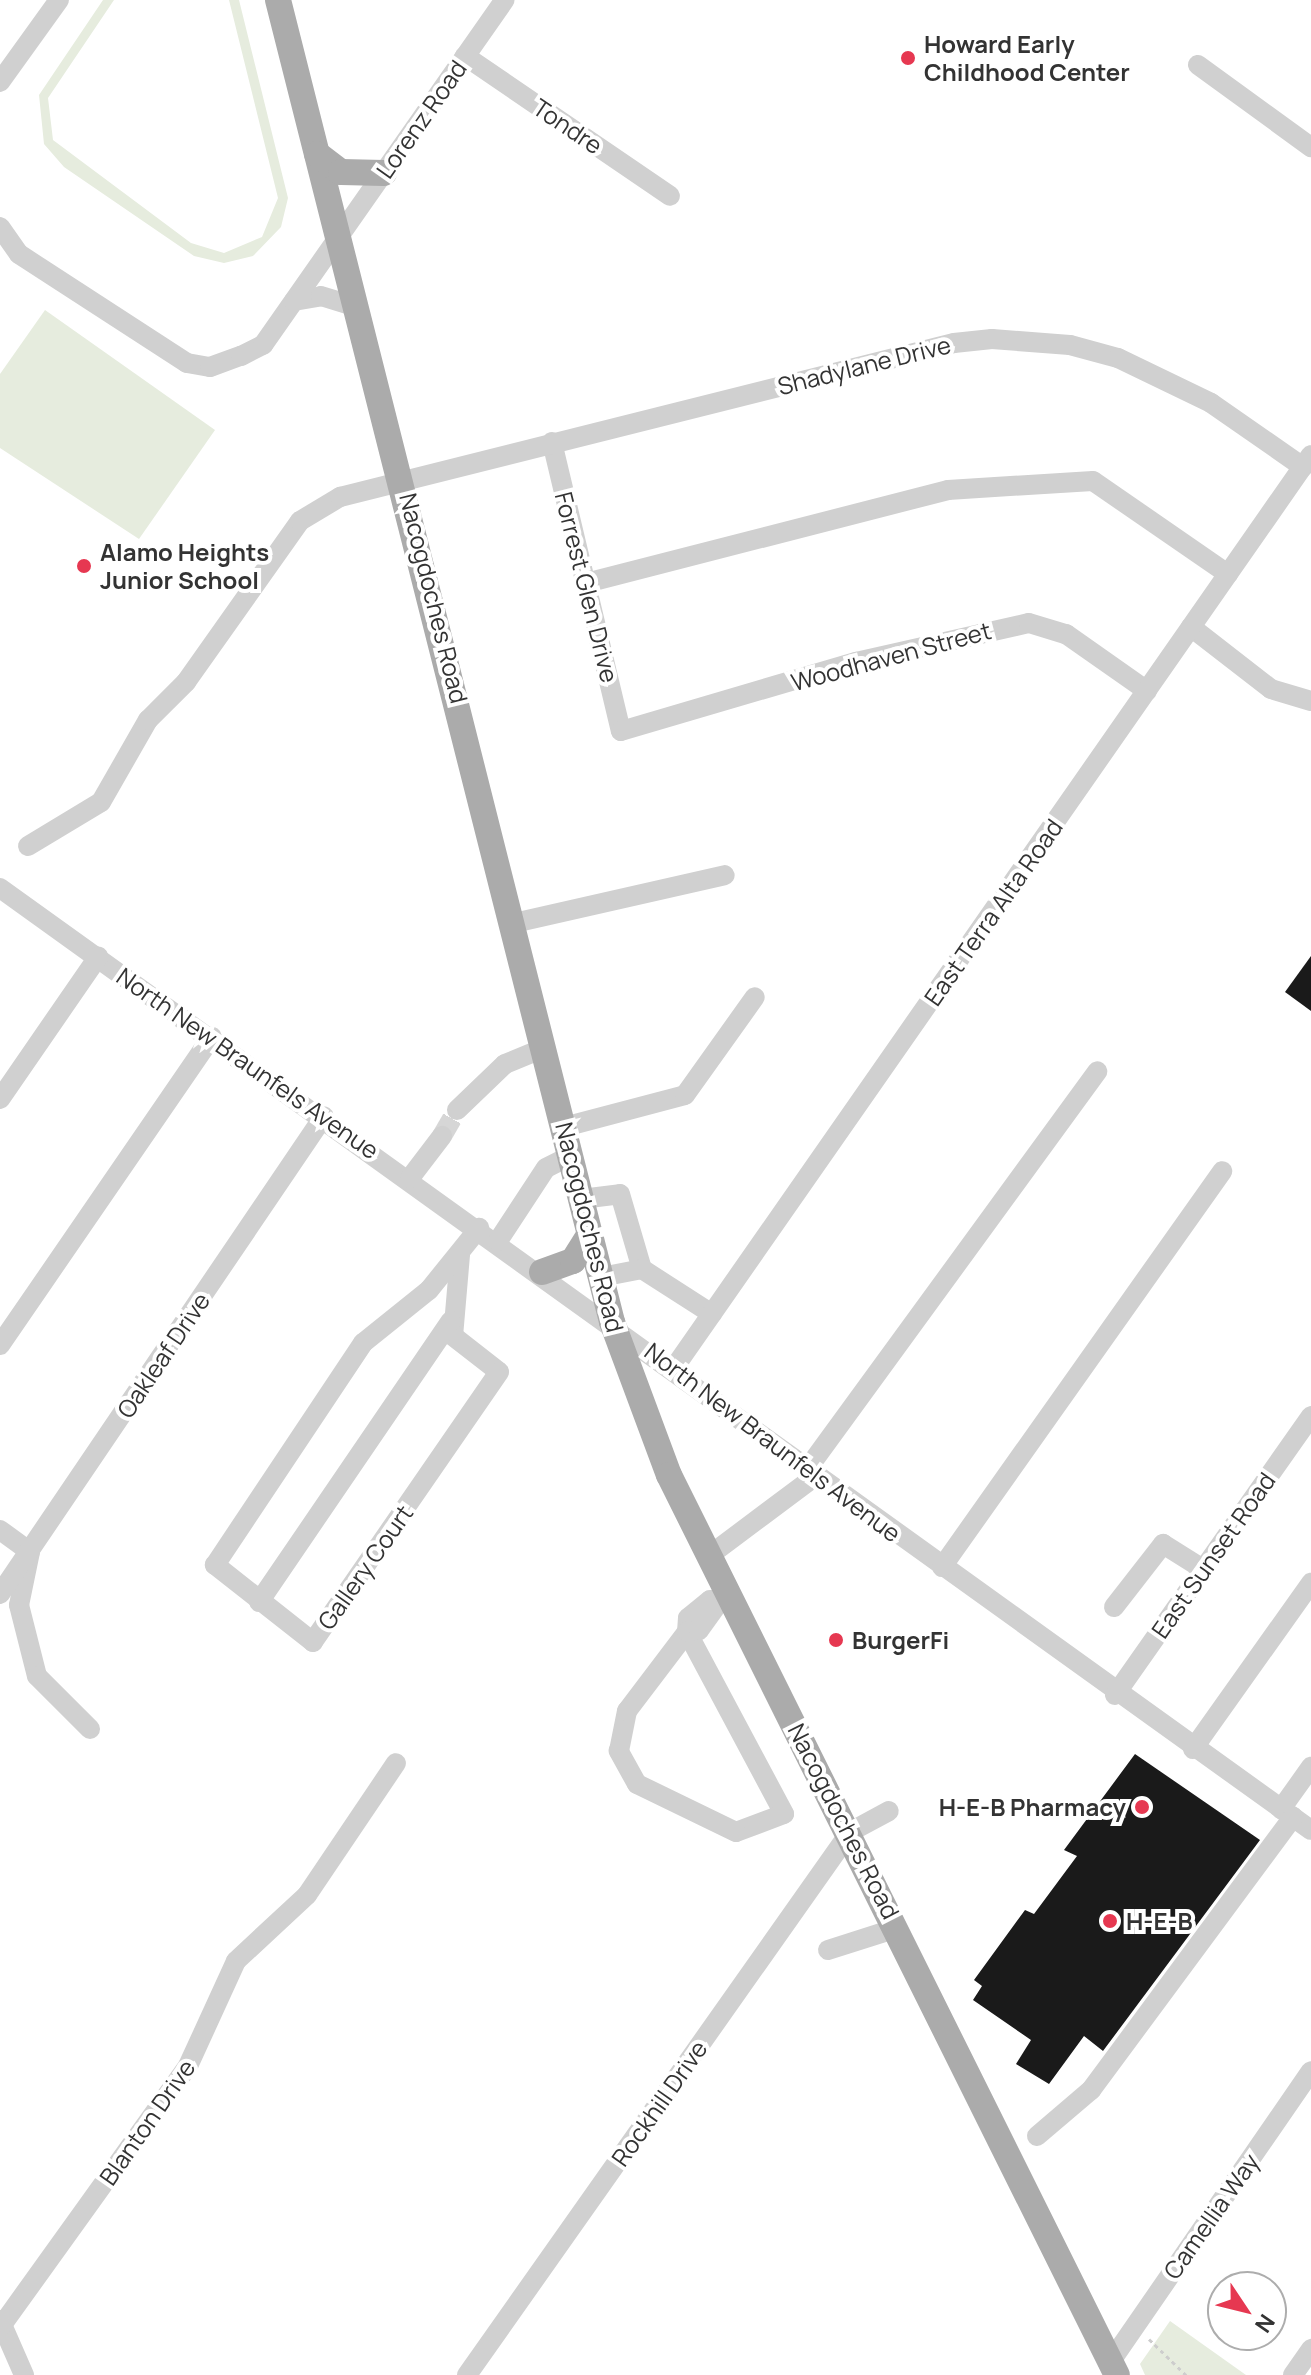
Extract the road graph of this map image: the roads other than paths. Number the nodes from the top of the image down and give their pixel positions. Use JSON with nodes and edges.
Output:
{"nodes":[{"id":1,"x":59,"y":0,"type":"edge"},
{"id":2,"x":278,"y":0,"type":"edge"},
{"id":3,"x":505,"y":0,"type":"edge"},
{"id":4,"x":465,"y":56,"type":"junction"},
{"id":5,"x":7,"y":64,"type":"edge"},
{"id":6,"x":1198,"y":65,"type":"dead end"},
{"id":7,"x":0,"y":82,"type":"edge"},
{"id":8,"x":1311,"y":147,"type":"edge"},
{"id":9,"x":317,"y":154,"type":"junction"},
{"id":10,"x":384,"y":173,"type":"junction"},
{"id":11,"x":670,"y":196,"type":"dead end"},
{"id":12,"x":0,"y":227,"type":"edge"},
{"id":13,"x":338,"y":238,"type":"junction"},
{"id":14,"x":294,"y":301,"type":"junction"},
{"id":15,"x":357,"y":307,"type":"junction"},
{"id":16,"x":552,"y":442,"type":"junction"},
{"id":17,"x":1307,"y":461,"type":"edge"},
{"id":18,"x":405,"y":479,"type":"junction"},
{"id":19,"x":1228,"y":574,"type":"junction"},
{"id":20,"x":586,"y":583,"type":"junction"},
{"id":21,"x":1191,"y":627,"type":"junction"},
{"id":22,"x":1147,"y":691,"type":"junction"},
{"id":23,"x":1311,"y":701,"type":"edge"},
{"id":24,"x":621,"y":731,"type":"joint"},
{"id":25,"x":28,"y":846,"type":"dead end"},
{"id":26,"x":725,"y":875,"type":"dead end"},
{"id":27,"x":0,"y":888,"type":"edge"},
{"id":28,"x":514,"y":923,"type":"junction"},
{"id":29,"x":98,"y":957,"type":"junction"},
{"id":30,"x":755,"y":997,"type":"dead end"},
{"id":31,"x":212,"y":1037,"type":"junction"},
{"id":32,"x":544,"y":1048,"type":"junction"},
{"id":33,"x":1097,"y":1071,"type":"dead end"},
{"id":34,"x":0,"y":1099,"type":"edge"},
{"id":35,"x":457,"y":1110,"type":"tunnel mouth"},
{"id":36,"x":324,"y":1116,"type":"junction"},
{"id":37,"x":564,"y":1127,"type":"junction"},
{"id":38,"x":442,"y":1136,"type":"tunnel mouth"},
{"id":39,"x":571,"y":1155,"type":"junction"},
{"id":40,"x":1222,"y":1171,"type":"dead end"},
{"id":41,"x":410,"y":1178,"type":"junction"},
{"id":42,"x":581,"y":1199,"type":"junction"},
{"id":43,"x":479,"y":1228,"type":"junction"},
{"id":44,"x":590,"y":1234,"type":"junction"},
{"id":45,"x":498,"y":1241,"type":"junction"},
{"id":46,"x":460,"y":1255,"type":"junction"},
{"id":47,"x":642,"y":1269,"type":"junction"},
{"id":48,"x":542,"y":1272,"type":"junction"},
{"id":49,"x":601,"y":1277,"type":"junction"},
{"id":50,"x":712,"y":1314,"type":"junction"},
{"id":51,"x":451,"y":1321,"type":"junction"},
{"id":52,"x":612,"y":1322,"type":"junction"},
{"id":53,"x":0,"y":1345,"type":"edge"},
{"id":54,"x":674,"y":1368,"type":"junction"},
{"id":55,"x":1311,"y":1416,"type":"edge"},
{"id":56,"x":813,"y":1471,"type":"junction"},
{"id":57,"x":0,"y":1530,"type":"edge"},
{"id":58,"x":30,"y":1552,"type":"junction"},
{"id":59,"x":710,"y":1555,"type":"junction"},
{"id":60,"x":942,"y":1567,"type":"junction"},
{"id":61,"x":1203,"y":1569,"type":"junction"},
{"id":62,"x":1311,"y":1583,"type":"edge"},
{"id":63,"x":0,"y":1594,"type":"edge"},
{"id":64,"x":726,"y":1601,"type":"junction"},
{"id":65,"x":259,"y":1602,"type":"junction"},
{"id":66,"x":1114,"y":1607,"type":"dead end"},
{"id":67,"x":687,"y":1632,"type":"junction"},
{"id":68,"x":1115,"y":1695,"type":"junction"},
{"id":69,"x":90,"y":1729,"type":"dead end"},
{"id":70,"x":1193,"y":1749,"type":"junction"},
{"id":71,"x":396,"y":1763,"type":"dead end"},
{"id":72,"x":1311,"y":1767,"type":"edge"},
{"id":73,"x":889,"y":1811,"type":"dead end"},
{"id":74,"x":1287,"y":1813,"type":"junction"},
{"id":75,"x":1311,"y":1830,"type":"edge"},
{"id":76,"x":850,"y":1832,"type":"junction"},
{"id":77,"x":897,"y":1928,"type":"junction"},
{"id":78,"x":828,"y":1950,"type":"dead end"},
{"id":79,"x":1311,"y":2071,"type":"edge"},
{"id":80,"x":1037,"y":2136,"type":"dead end"},
{"id":81,"x":1,"y":2323,"type":"edge"},
{"id":82,"x":1311,"y":2349,"type":"edge"},
{"id":83,"x":1114,"y":2368,"type":"edge"},
{"id":84,"x":24,"y":2375,"type":"edge"},
{"id":85,"x":467,"y":2375,"type":"edge"},
{"id":86,"x":1293,"y":2375,"type":"edge"}],
"edges":[{"from":1,"to":5,"type":"street"},
{"from":2,"to":9,"type":"main road","name":"Nacogdoches Road"},
{"from":3,"to":4,"type":"street","name":"Lorenz Road"},
{"from":4,"to":10,"type":"street","name":"Lorenz Road"},
{"from":4,"to":11,"type":"street","name":"Tondre"},
{"from":5,"to":7,"type":"street"},
{"from":6,"to":8,"type":"street"},
{"from":9,"to":10,"type":"main road"},
{"from":9,"to":13,"type":"main road","name":"Nacogdoches Road"},
{"from":10,"to":13,"type":"street","name":"Lorenz Road"},
{"from":12,"to":14,"type":"street","name":"Lorenz Road"},
{"from":13,"to":14,"type":"street","name":"Lorenz Road"},
{"from":13,"to":15,"type":"main road","name":"Nacogdoches Road"},
{"from":14,"to":15,"type":"street"},
{"from":15,"to":18,"type":"main road","name":"Nacogdoches Road"},
{"from":16,"to":17,"type":"street","name":"Shadylane Drive"},
{"from":16,"to":18,"type":"street","name":"Shadylane Drive"},
{"from":16,"to":20,"type":"street","name":"Forrest Glen Drive"},
{"from":17,"to":19,"type":"street","name":"East Terra Alta Road"},
{"from":18,"to":25,"type":"street","name":"Shadylane Drive"},
{"from":18,"to":28,"type":"main road","name":"Nacogdoches Road"},
{"from":19,"to":20,"type":"street"},
{"from":19,"to":21,"type":"street","name":"East Terra Alta Road"},
{"from":20,"to":24,"type":"street","name":"Forrest Glen Drive"},
{"from":21,"to":22,"type":"street","name":"East Terra Alta Road"},
{"from":21,"to":23,"type":"street"},
{"from":22,"to":24,"type":"street","name":"Woodhaven Street"},
{"from":22,"to":50,"type":"street","name":"East Terra Alta Road"},
{"from":26,"to":28,"type":"street"},
{"from":27,"to":29,"type":"street","name":"North New Braunfels Avenue"},
{"from":28,"to":32,"type":"main road","name":"Nacogdoches Road"},
{"from":29,"to":31,"type":"street","name":"North New Braunfels Avenue"},
{"from":29,"to":34,"type":"street"},
{"from":30,"to":37,"type":"street"},
{"from":31,"to":36,"type":"street","name":"North New Braunfels Avenue"},
{"from":31,"to":53,"type":"street"},
{"from":32,"to":35,"type":"street"},
{"from":32,"to":37,"type":"main road","name":"Nacogdoches Road"},
{"from":33,"to":56,"type":"street"},
{"from":36,"to":41,"type":"street","name":"North New Braunfels Avenue"},
{"from":36,"to":58,"type":"street","name":"Oakleaf Drive"},
{"from":37,"to":39,"type":"main road","name":"Nacogdoches Road"},
{"from":38,"to":41,"type":"street"},
{"from":39,"to":42,"type":"main road","name":"Nacogdoches Road"},
{"from":39,"to":45,"type":"street"},
{"from":40,"to":60,"type":"street"},
{"from":41,"to":43,"type":"street","name":"North New Braunfels Avenue"},
{"from":42,"to":44,"type":"main road","name":"Nacogdoches Road"},
{"from":42,"to":47,"type":"street"},
{"from":43,"to":45,"type":"street","name":"North New Braunfels Avenue"},
{"from":43,"to":46,"type":"street","name":"Gallery Court"},
{"from":44,"to":48,"type":"main road"},
{"from":44,"to":49,"type":"main road","name":"Nacogdoches Road"},
{"from":45,"to":48,"type":"street","name":"North New Braunfels Avenue"},
{"from":46,"to":51,"type":"street","name":"Gallery Court"},
{"from":46,"to":65,"type":"street","name":"Gallery Court"},
{"from":47,"to":49,"type":"street"},
{"from":47,"to":50,"type":"street"},
{"from":48,"to":52,"type":"street","name":"North New Braunfels Avenue"},
{"from":49,"to":52,"type":"main road","name":"Nacogdoches Road"},
{"from":50,"to":54,"type":"street","name":"East Terra Alta Road"},
{"from":51,"to":65,"type":"street"},
{"from":51,"to":65,"type":"street","name":"Gallery Court"},
{"from":52,"to":54,"type":"street","name":"North New Braunfels Avenue"},
{"from":52,"to":59,"type":"main road","name":"Nacogdoches Road"},
{"from":54,"to":56,"type":"street","name":"North New Braunfels Avenue"},
{"from":55,"to":61,"type":"street","name":"East Sunset Road"},
{"from":56,"to":59,"type":"street"},
{"from":56,"to":60,"type":"street","name":"North New Braunfels Avenue"},
{"from":57,"to":58,"type":"street"},
{"from":58,"to":63,"type":"street","name":"Oakleaf Drive"},
{"from":58,"to":69,"type":"street"},
{"from":59,"to":64,"type":"main road","name":"Nacogdoches Road"},
{"from":60,"to":68,"type":"street","name":"North New Braunfels Avenue"},
{"from":61,"to":66,"type":"street"},
{"from":61,"to":68,"type":"street","name":"East Sunset Road"},
{"from":62,"to":70,"type":"street"},
{"from":64,"to":67,"type":"street"},
{"from":64,"to":76,"type":"main road","name":"Nacogdoches Road"},
{"from":67,"to":67,"type":"street"},
{"from":68,"to":70,"type":"street","name":"North New Braunfels Avenue"},
{"from":70,"to":74,"type":"street","name":"North New Braunfels Avenue"},
{"from":71,"to":81,"type":"street","name":"Blanton Drive"},
{"from":72,"to":74,"type":"street"},
{"from":73,"to":76,"type":"street"},
{"from":74,"to":75,"type":"street","name":"North New Braunfels Avenue"},
{"from":74,"to":80,"type":"street"},
{"from":76,"to":77,"type":"main road","name":"Nacogdoches Road"},
{"from":76,"to":85,"type":"street","name":"Rockhill Drive"},
{"from":77,"to":78,"type":"street"},
{"from":77,"to":83,"type":"main road","name":"Nacogdoches Road"},
{"from":79,"to":83,"type":"street","name":"Camellia Way"},
{"from":81,"to":84,"type":"street"},
{"from":82,"to":86,"type":"street"}]}
